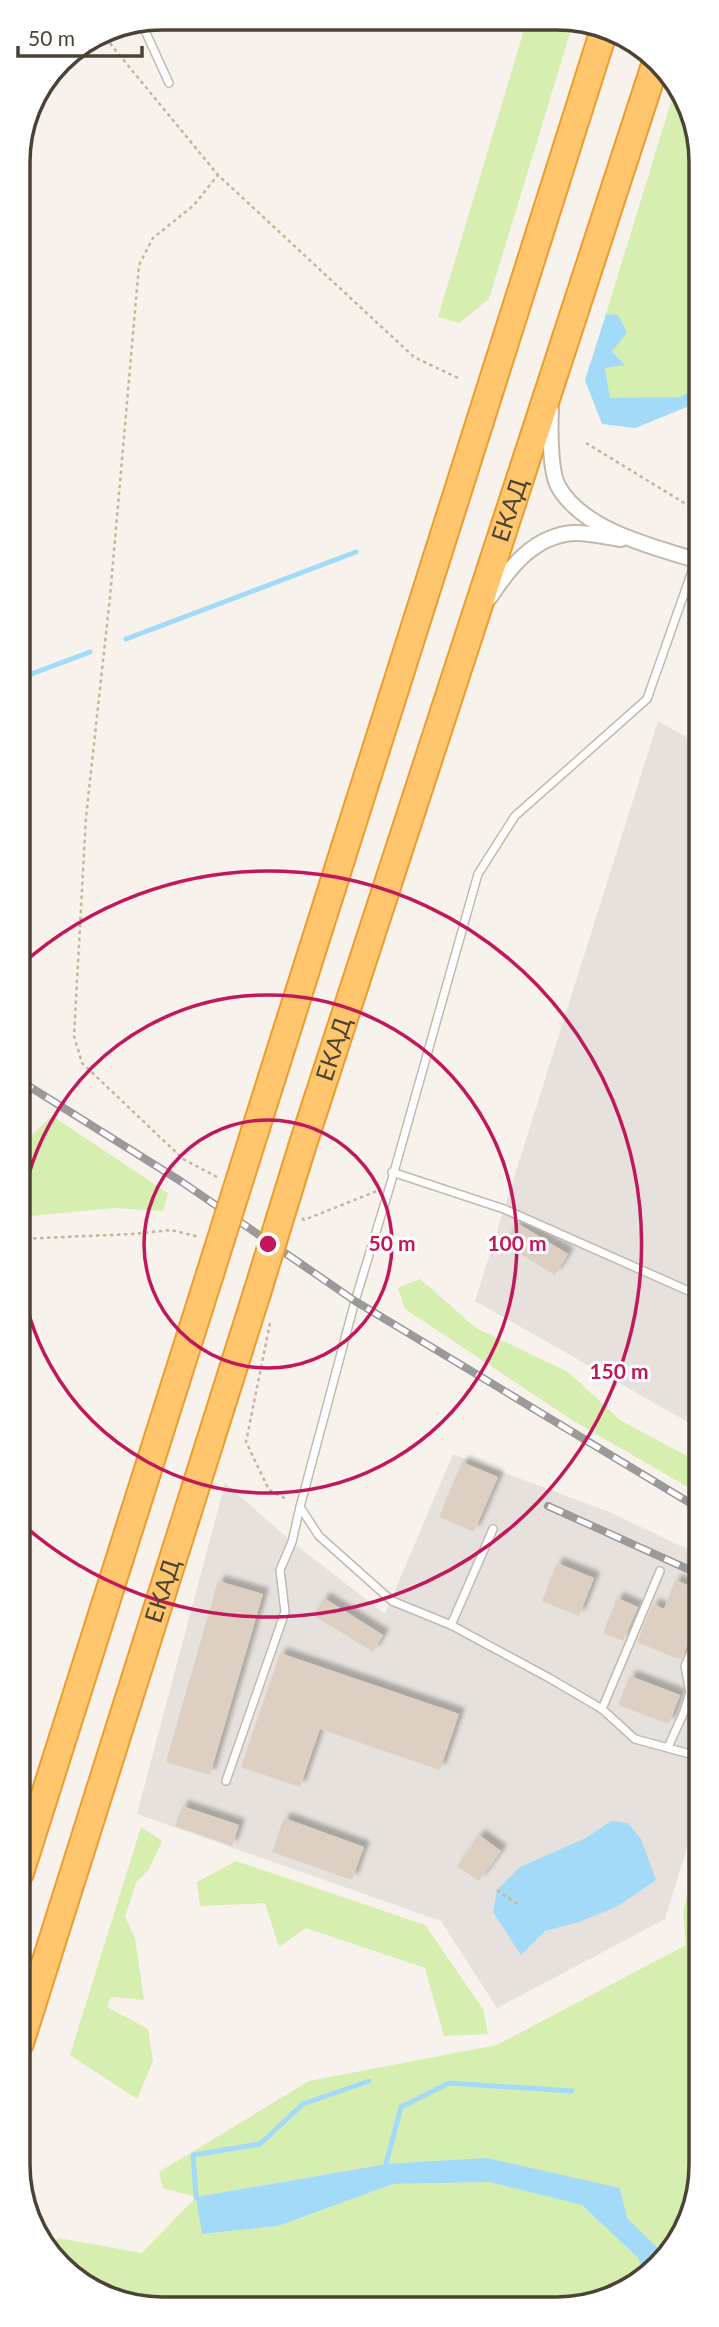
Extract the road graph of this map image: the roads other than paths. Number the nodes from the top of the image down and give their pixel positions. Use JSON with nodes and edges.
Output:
{"nodes":[{"id":1,"x":145,"y":31,"type":"edge"},
{"id":2,"x":602,"y":38,"type":"edge"},
{"id":3,"x":653,"y":71,"type":"edge"},
{"id":4,"x":169,"y":83,"type":"dead end"},
{"id":5,"x":551,"y":389,"type":"junction"},
{"id":6,"x":633,"y":540,"type":"junction"},
{"id":7,"x":689,"y":558,"type":"edge"},
{"id":8,"x":689,"y":585,"type":"edge"},
{"id":9,"x":473,"y":623,"type":"junction"},
{"id":10,"x":392,"y":1172,"type":"junction"},
{"id":11,"x":689,"y":1291,"type":"edge"},
{"id":12,"x":300,"y":1507,"type":"junction"},
{"id":13,"x":493,"y":1529,"type":"dead end"},
{"id":14,"x":660,"y":1571,"type":"dead end"},
{"id":15,"x":451,"y":1625,"type":"junction"},
{"id":16,"x":689,"y":1657,"type":"edge"},
{"id":17,"x":689,"y":1687,"type":"edge"},
{"id":18,"x":689,"y":1695,"type":"edge"},
{"id":19,"x":602,"y":1709,"type":"junction"},
{"id":20,"x":668,"y":1747,"type":"junction"},
{"id":21,"x":689,"y":1754,"type":"edge"},
{"id":22,"x":226,"y":1781,"type":"dead end"},
{"id":23,"x":30,"y":1841,"type":"edge"},
{"id":24,"x":30,"y":2011,"type":"edge"}],
"edges":[{"from":1,"to":4,"type":"lane"},
{"from":2,"to":23,"type":"highway","name":"ЕКАД","bridge":true},
{"from":3,"to":5,"type":"highway","name":"ЕКАД"},
{"from":5,"to":6,"type":"street"},
{"from":5,"to":9,"type":"highway","name":"ЕКАД"},
{"from":6,"to":7,"type":"street"},
{"from":6,"to":9,"type":"street"},
{"from":8,"to":10,"type":"lane"},
{"from":9,"to":24,"type":"highway","name":"ЕКАД","bridge":true},
{"from":10,"to":11,"type":"lane"},
{"from":10,"to":12,"type":"lane"},
{"from":12,"to":15,"type":"lane"},
{"from":12,"to":22,"type":"lane"},
{"from":13,"to":15,"type":"lane"},
{"from":14,"to":19,"type":"lane"},
{"from":15,"to":19,"type":"lane"},
{"from":16,"to":17,"type":"lane"},
{"from":18,"to":20,"type":"lane"},
{"from":19,"to":20,"type":"lane"},
{"from":20,"to":21,"type":"lane"}]}
